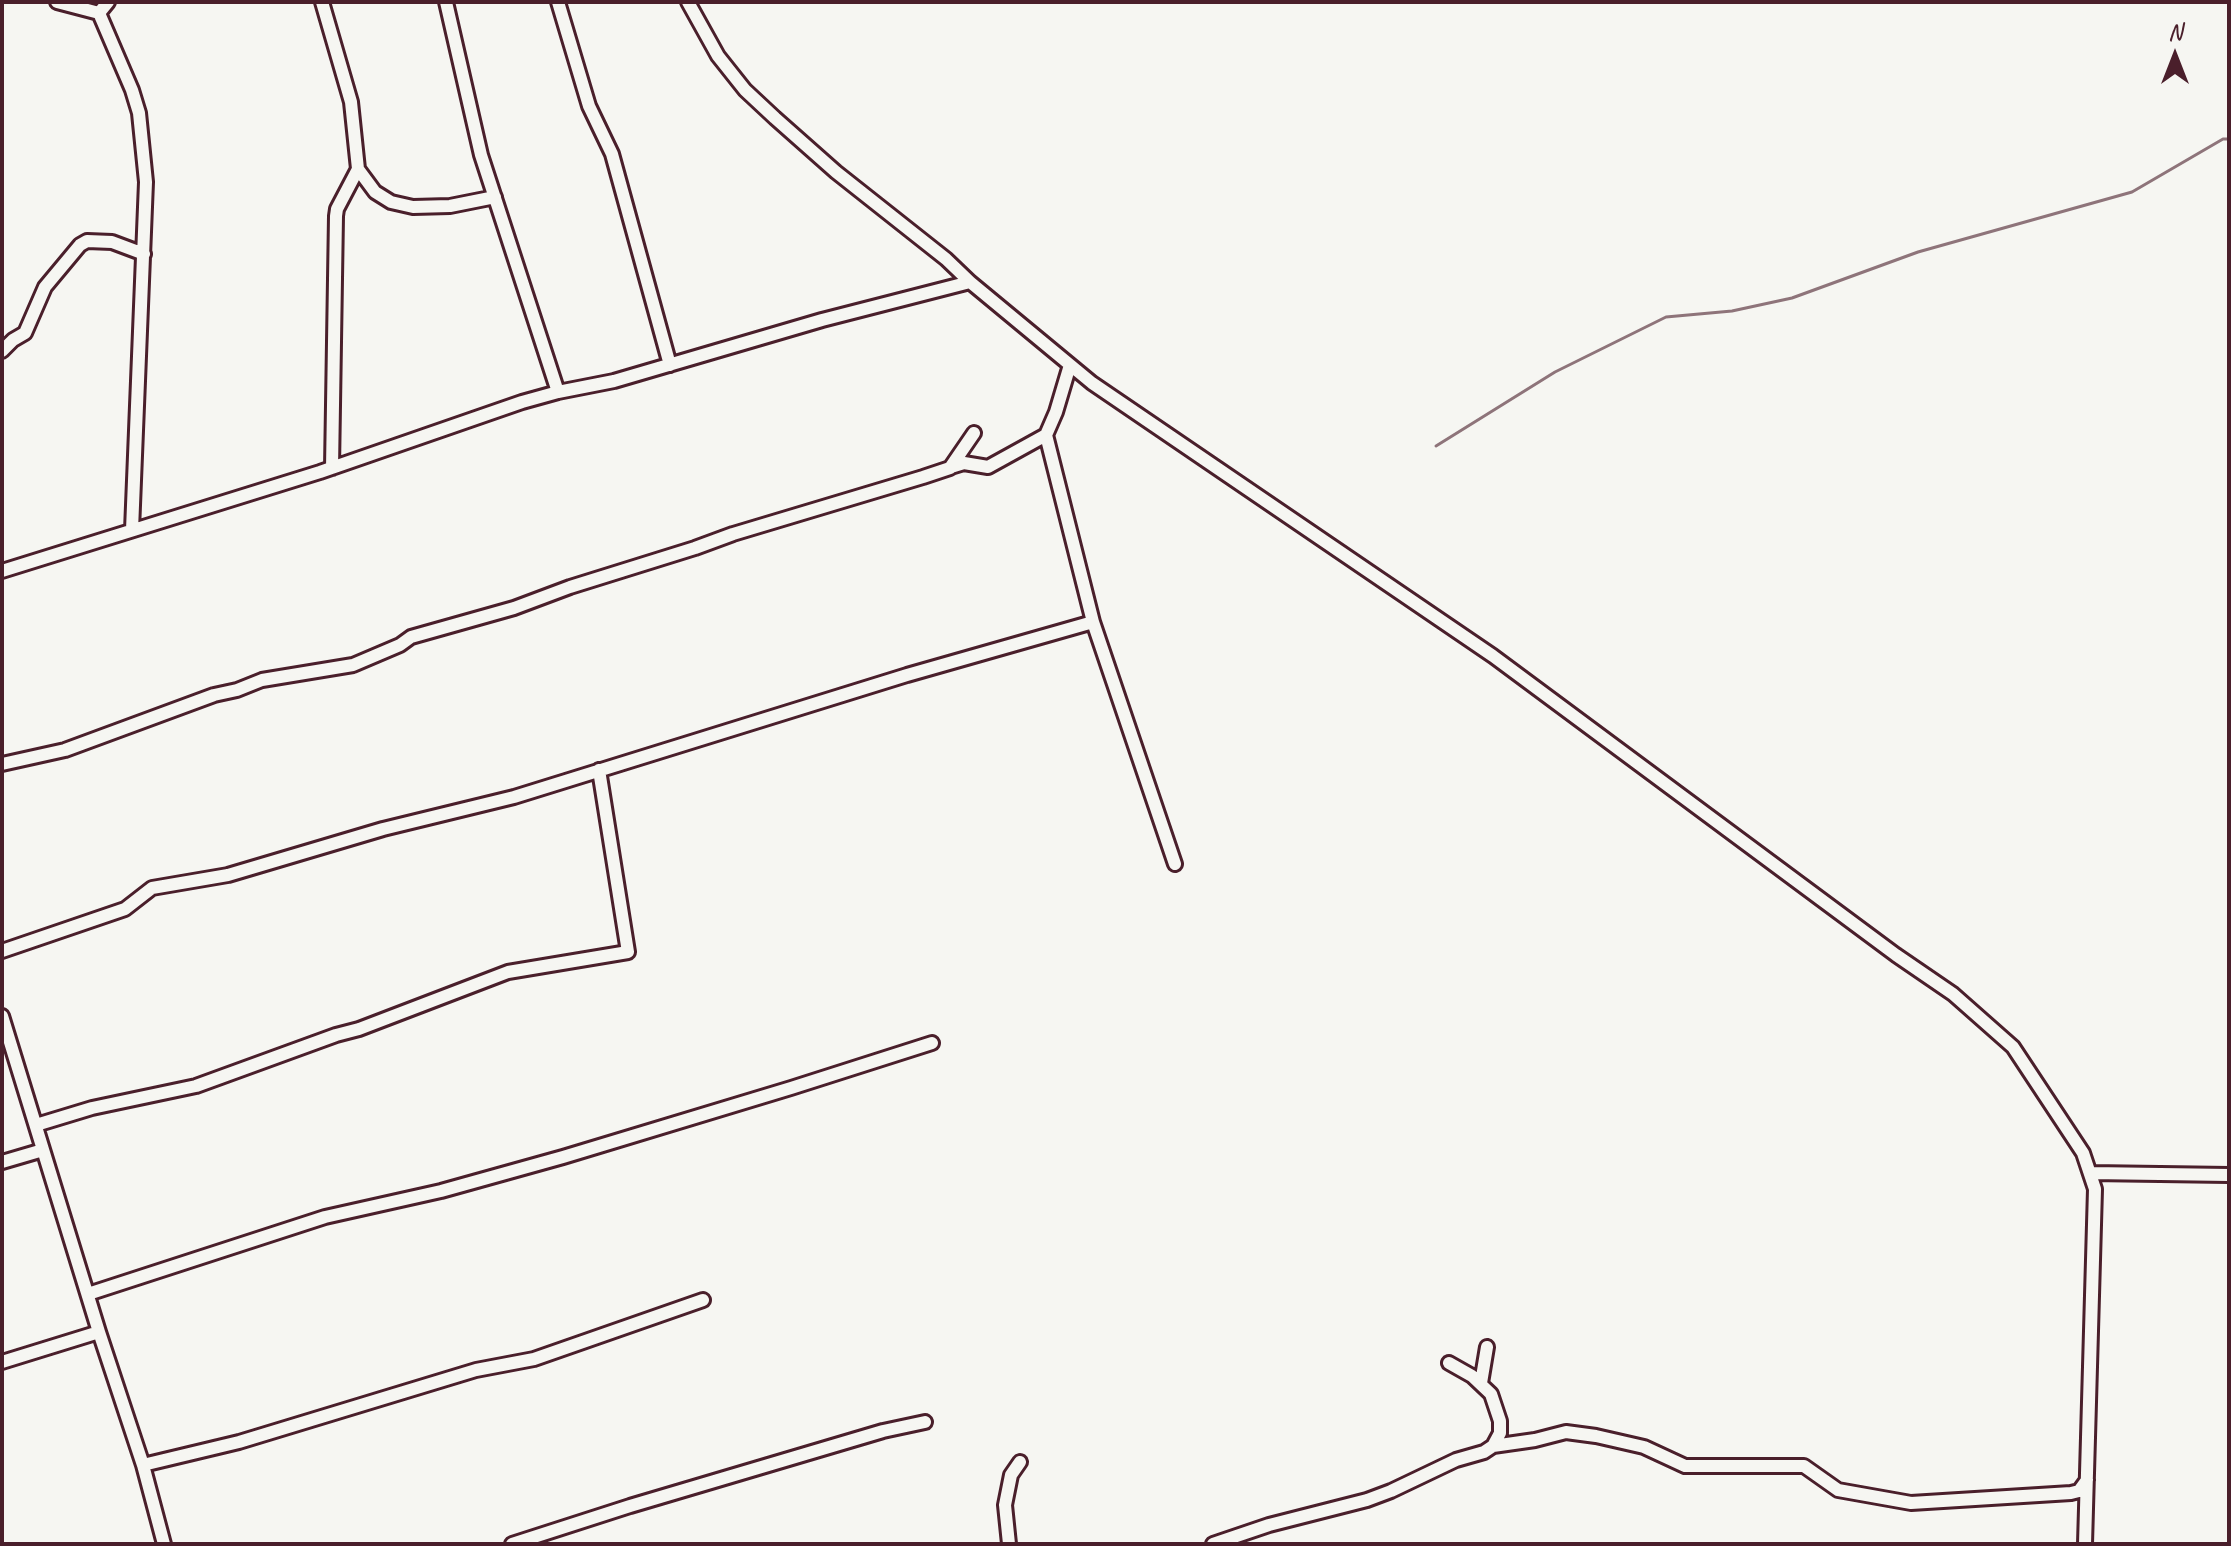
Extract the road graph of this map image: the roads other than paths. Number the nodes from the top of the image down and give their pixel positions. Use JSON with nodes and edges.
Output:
{"nodes":[{"id":1,"x":57,"y":2,"type":"edge"},
{"id":2,"x":108,"y":2,"type":"edge"},
{"id":3,"x":322,"y":2,"type":"edge"},
{"id":4,"x":446,"y":2,"type":"edge"},
{"id":5,"x":558,"y":2,"type":"edge"},
{"id":6,"x":688,"y":2,"type":"edge"},
{"id":7,"x":99,"y":13,"type":"junction"},
{"id":8,"x":358,"y":169,"type":"junction"},
{"id":9,"x":495,"y":197,"type":"junction"},
{"id":10,"x":144,"y":254,"type":"junction"},
{"id":11,"x":970,"y":282,"type":"junction"},
{"id":12,"x":2,"y":351,"type":"edge"},
{"id":13,"x":670,"y":365,"type":"junction"},
{"id":14,"x":1070,"y":365,"type":"junction"},
{"id":15,"x":558,"y":392,"type":"junction"},
{"id":16,"x":974,"y":433,"type":"dead end"},
{"id":17,"x":1046,"y":435,"type":"junction"},
{"id":18,"x":332,"y":468,"type":"junction"},
{"id":19,"x":950,"y":468,"type":"junction"},
{"id":20,"x":132,"y":530,"type":"junction"},
{"id":21,"x":2,"y":571,"type":"edge"},
{"id":22,"x":1093,"y":622,"type":"junction"},
{"id":23,"x":2,"y":764,"type":"edge"},
{"id":24,"x":599,"y":770,"type":"junction"},
{"id":25,"x":1175,"y":864,"type":"dead end"},
{"id":26,"x":2,"y":951,"type":"edge"},
{"id":27,"x":2,"y":1016,"type":"edge"},
{"id":28,"x":932,"y":1043,"type":"dead end"},
{"id":29,"x":36,"y":1125,"type":"junction"},
{"id":30,"x":43,"y":1150,"type":"junction"},
{"id":31,"x":2,"y":1162,"type":"edge"},
{"id":32,"x":2091,"y":1173,"type":"junction"},
{"id":33,"x":2229,"y":1175,"type":"edge"},
{"id":34,"x":88,"y":1294,"type":"junction"},
{"id":35,"x":703,"y":1300,"type":"dead end"},
{"id":36,"x":99,"y":1332,"type":"junction"},
{"id":37,"x":1487,"y":1347,"type":"dead end"},
{"id":38,"x":2,"y":1362,"type":"edge"},
{"id":39,"x":1449,"y":1363,"type":"dead end"},
{"id":40,"x":1481,"y":1383,"type":"junction"},
{"id":41,"x":925,"y":1422,"type":"dead end"},
{"id":42,"x":1493,"y":1446,"type":"junction"},
{"id":43,"x":1020,"y":1462,"type":"dead end"},
{"id":44,"x":143,"y":1465,"type":"junction"},
{"id":45,"x":2087,"y":1480,"type":"junction"},
{"id":46,"x":164,"y":1544,"type":"edge"},
{"id":47,"x":512,"y":1544,"type":"edge"},
{"id":48,"x":1009,"y":1544,"type":"edge"},
{"id":49,"x":1213,"y":1544,"type":"edge"},
{"id":50,"x":2085,"y":1544,"type":"edge"}],
"edges":[{"from":1,"to":7,"type":"street"},
{"from":2,"to":7,"type":"street"},
{"from":3,"to":8,"type":"street"},
{"from":4,"to":9,"type":"street"},
{"from":5,"to":13,"type":"street"},
{"from":6,"to":11,"type":"street"},
{"from":7,"to":10,"type":"street"},
{"from":8,"to":9,"type":"street"},
{"from":8,"to":18,"type":"street"},
{"from":9,"to":15,"type":"street"},
{"from":10,"to":12,"type":"street"},
{"from":10,"to":20,"type":"street"},
{"from":11,"to":13,"type":"street"},
{"from":11,"to":14,"type":"street"},
{"from":13,"to":15,"type":"street"},
{"from":14,"to":17,"type":"street"},
{"from":14,"to":32,"type":"street"},
{"from":15,"to":18,"type":"street"},
{"from":16,"to":19,"type":"street"},
{"from":17,"to":19,"type":"street"},
{"from":17,"to":22,"type":"street"},
{"from":18,"to":20,"type":"street"},
{"from":19,"to":23,"type":"street"},
{"from":20,"to":21,"type":"street"},
{"from":22,"to":24,"type":"street"},
{"from":22,"to":25,"type":"street"},
{"from":24,"to":26,"type":"street"},
{"from":24,"to":29,"type":"street"},
{"from":27,"to":29,"type":"street"},
{"from":28,"to":34,"type":"street"},
{"from":29,"to":30,"type":"street"},
{"from":30,"to":31,"type":"street"},
{"from":30,"to":34,"type":"street"},
{"from":32,"to":33,"type":"street"},
{"from":32,"to":45,"type":"street"},
{"from":34,"to":36,"type":"street"},
{"from":35,"to":44,"type":"street"},
{"from":36,"to":38,"type":"street"},
{"from":36,"to":44,"type":"street"},
{"from":37,"to":40,"type":"street"},
{"from":39,"to":40,"type":"street"},
{"from":40,"to":42,"type":"street"},
{"from":41,"to":47,"type":"street"},
{"from":42,"to":45,"type":"street"},
{"from":42,"to":49,"type":"street"},
{"from":43,"to":48,"type":"street"},
{"from":44,"to":46,"type":"street"},
{"from":45,"to":50,"type":"street"}]}
